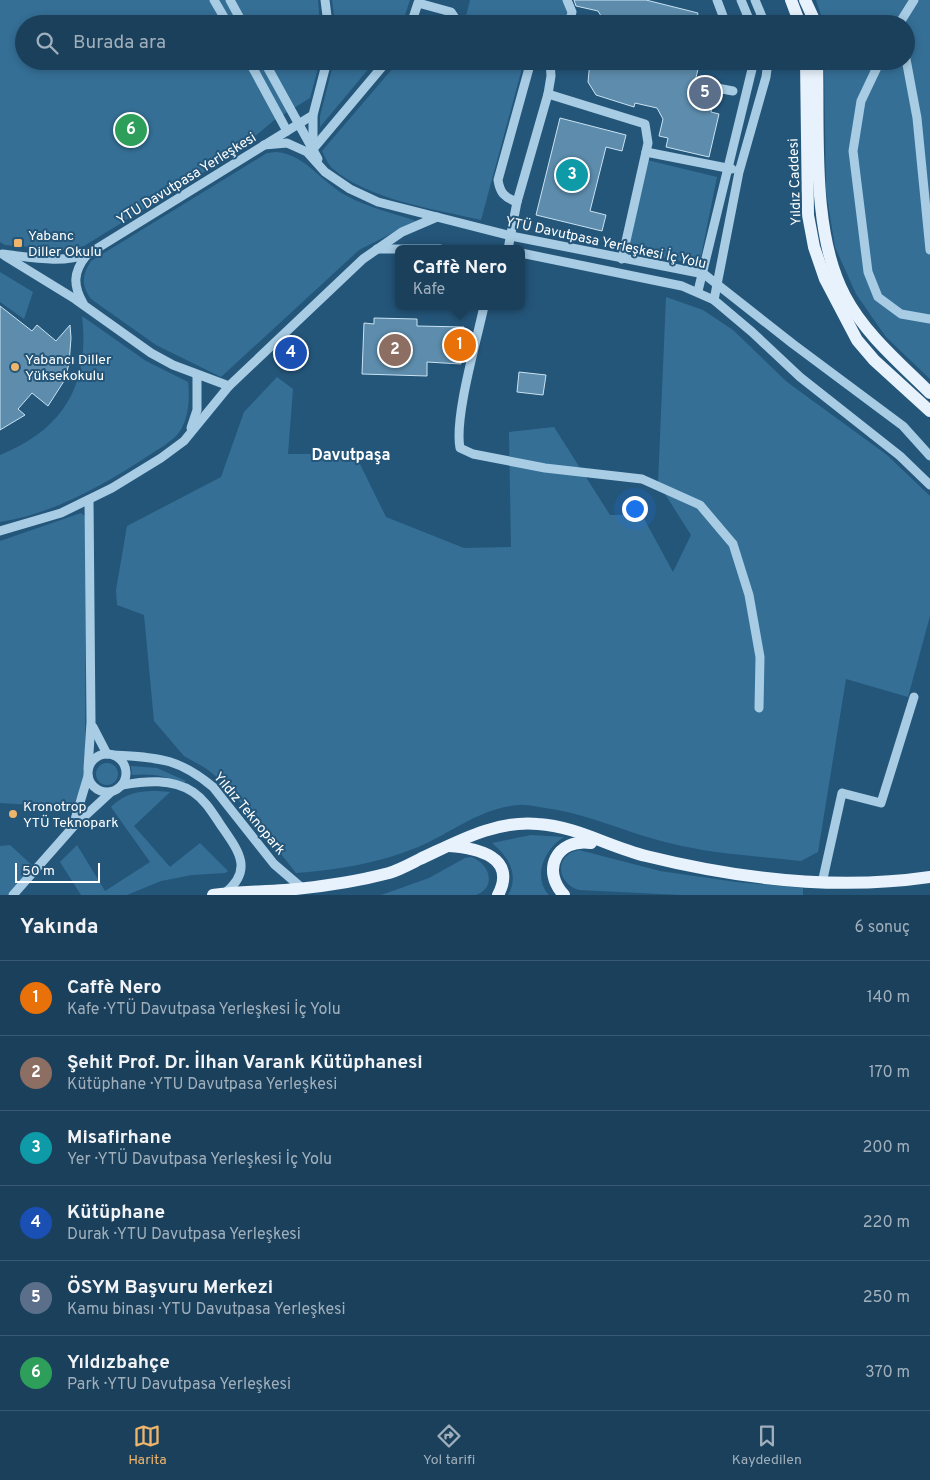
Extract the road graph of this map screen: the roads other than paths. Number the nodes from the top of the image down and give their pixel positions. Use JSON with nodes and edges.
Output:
{"nodes":[{"id":1,"x":214,"y":0,"type":"edge"},
{"id":2,"x":230,"y":0,"type":"edge"},
{"id":3,"x":325,"y":0,"type":"edge"},
{"id":4,"x":568,"y":0,"type":"edge"},
{"id":5,"x":717,"y":0,"type":"edge"},
{"id":6,"x":741,"y":0,"type":"edge"},
{"id":7,"x":755,"y":0,"type":"edge"},
{"id":8,"x":791,"y":0,"type":"edge"},
{"id":9,"x":805,"y":0,"type":"edge"},
{"id":10,"x":914,"y":0,"type":"edge"},
{"id":11,"x":223,"y":15,"type":"edge"},
{"id":12,"x":238,"y":15,"type":"edge"},
{"id":13,"x":327,"y":15,"type":"edge"},
{"id":14,"x":414,"y":15,"type":"edge"},
{"id":15,"x":453,"y":15,"type":"edge"},
{"id":16,"x":571,"y":15,"type":"edge"},
{"id":17,"x":723,"y":15,"type":"edge"},
{"id":18,"x":747,"y":15,"type":"edge"},
{"id":19,"x":761,"y":15,"type":"edge"},
{"id":20,"x":797,"y":15,"type":"edge"},
{"id":21,"x":812,"y":15,"type":"edge"},
{"id":22,"x":904,"y":15,"type":"edge"},
{"id":23,"x":253,"y":70,"type":"edge"},
{"id":24,"x":269,"y":70,"type":"edge"},
{"id":25,"x":325,"y":70,"type":"edge"},
{"id":26,"x":379,"y":70,"type":"edge"},
{"id":27,"x":529,"y":70,"type":"edge"},
{"id":28,"x":551,"y":70,"type":"edge"},
{"id":29,"x":752,"y":70,"type":"edge"},
{"id":30,"x":767,"y":70,"type":"edge"},
{"id":31,"x":806,"y":70,"type":"edge"},
{"id":32,"x":817,"y":70,"type":"edge"},
{"id":33,"x":876,"y":70,"type":"edge"},
{"id":34,"x":908,"y":70,"type":"edge"},
{"id":35,"x":701,"y":85,"type":"dead end"},
{"id":36,"x":732,"y":91,"type":"dead end"},
{"id":37,"x":548,"y":94,"type":"junction"},
{"id":38,"x":313,"y":115,"type":"junction"},
{"id":39,"x":299,"y":124,"type":"junction"},
{"id":40,"x":287,"y":131,"type":"junction"},
{"id":41,"x":264,"y":145,"type":"junction"},
{"id":42,"x":312,"y":149,"type":"junction"},
{"id":43,"x":646,"y":152,"type":"junction"},
{"id":44,"x":726,"y":168,"type":"junction"},
{"id":45,"x":325,"y":172,"type":"junction"},
{"id":46,"x":739,"y":172,"type":"junction"},
{"id":47,"x":517,"y":202,"type":"junction"},
{"id":48,"x":437,"y":217,"type":"junction"},
{"id":49,"x":511,"y":236,"type":"junction"},
{"id":50,"x":509,"y":245,"type":"edge"},
{"id":51,"x":377,"y":249,"type":"junction"},
{"id":52,"x":395,"y":249,"type":"edge"},
{"id":53,"x":930,"y":250,"type":"edge"},
{"id":54,"x":1,"y":254,"type":"edge"},
{"id":55,"x":88,"y":254,"type":"junction"},
{"id":56,"x":525,"y":254,"type":"edge"},
{"id":57,"x":622,"y":259,"type":"junction"},
{"id":58,"x":704,"y":274,"type":"junction"},
{"id":59,"x":718,"y":284,"type":"junction"},
{"id":60,"x":698,"y":291,"type":"junction"},
{"id":61,"x":714,"y":300,"type":"junction"},
{"id":62,"x":85,"y":306,"type":"junction"},
{"id":63,"x":483,"y":310,"type":"edge"},
{"id":64,"x":930,"y":319,"type":"edge"},
{"id":65,"x":196,"y":375,"type":"junction"},
{"id":66,"x":229,"y":386,"type":"junction"},
{"id":67,"x":930,"y":393,"type":"edge"},
{"id":68,"x":930,"y":411,"type":"edge"},
{"id":69,"x":184,"y":441,"type":"junction"},
{"id":70,"x":930,"y":456,"type":"edge"},
{"id":71,"x":930,"y":485,"type":"edge"},
{"id":72,"x":89,"y":500,"type":"junction"},
{"id":73,"x":0,"y":531,"type":"edge"},
{"id":74,"x":914,"y":697,"type":"dead end"},
{"id":75,"x":758,"y":708,"type":"dead end"},
{"id":76,"x":91,"y":722,"type":"junction"},
{"id":77,"x":110,"y":755,"type":"junction"},
{"id":78,"x":88,"y":772,"type":"junction"},
{"id":79,"x":122,"y":785,"type":"junction"},
{"id":80,"x":111,"y":792,"type":"junction"},
{"id":81,"x":73,"y":827,"type":"junction"},
{"id":82,"x":448,"y":846,"type":"junction"},
{"id":83,"x":614,"y":846,"type":"junction"},
{"id":84,"x":928,"y":880,"type":"edge"},
{"id":85,"x":822,"y":883,"type":"junction"},
{"id":86,"x":302,"y":888,"type":"junction"},
{"id":87,"x":219,"y":894,"type":"edge"},
{"id":88,"x":13,"y":895,"type":"edge"},
{"id":89,"x":498,"y":895,"type":"edge"},
{"id":90,"x":564,"y":895,"type":"edge"}],
"edges":[{"from":1,"to":11,"type":"street"},
{"from":2,"to":12,"type":"street"},
{"from":3,"to":13,"type":"street"},
{"from":4,"to":16,"type":"street"},
{"from":5,"to":17,"type":"street"},
{"from":6,"to":18,"type":"street"},
{"from":7,"to":19,"type":"street"},
{"from":8,"to":20,"type":"main road"},
{"from":9,"to":21,"type":"main road"},
{"from":10,"to":22,"type":"street"},
{"from":14,"to":15,"type":"street"},
{"from":23,"to":40,"type":"street"},
{"from":24,"to":39,"type":"street"},
{"from":25,"to":38,"type":"street"},
{"from":26,"to":42,"type":"street"},
{"from":27,"to":47,"type":"street"},
{"from":28,"to":37,"type":"street"},
{"from":29,"to":44,"type":"street"},
{"from":30,"to":46,"type":"street"},
{"from":31,"to":68,"type":"main road","name":"Yıldız Caddesi"},
{"from":32,"to":67,"type":"main road","name":"Yıldız Caddesi"},
{"from":33,"to":64,"type":"street"},
{"from":34,"to":53,"type":"street"},
{"from":35,"to":36,"type":"street"},
{"from":37,"to":43,"type":"street"},
{"from":37,"to":47,"type":"street"},
{"from":38,"to":39,"type":"street","name":"YTU Davutpasa Yerleşkesi"},
{"from":38,"to":42,"type":"street"},
{"from":39,"to":40,"type":"street","name":"YTU Davutpasa Yerleşkesi"},
{"from":39,"to":42,"type":"street"},
{"from":40,"to":41,"type":"street","name":"YTU Davutpasa Yerleşkesi"},
{"from":41,"to":45,"type":"street","name":"YTÜ Davutpasa Yerleşkesi İç Yolu"},
{"from":41,"to":55,"type":"street","name":"YTU Davutpasa Yerleşkesi"},
{"from":42,"to":45,"type":"street"},
{"from":43,"to":44,"type":"street"},
{"from":43,"to":57,"type":"street"},
{"from":44,"to":46,"type":"street"},
{"from":44,"to":58,"type":"street"},
{"from":45,"to":48,"type":"street","name":"YTÜ Davutpasa Yerleşkesi İç Yolu"},
{"from":46,"to":59,"type":"street"},
{"from":47,"to":49,"type":"street"},
{"from":48,"to":49,"type":"street","name":"YTÜ Davutpasa Yerleşkesi İç Yolu"},
{"from":48,"to":51,"type":"street"},
{"from":49,"to":50,"type":"street"},
{"from":49,"to":57,"type":"street","name":"YTÜ Davutpasa Yerleşkesi İç Yolu"},
{"from":51,"to":52,"type":"street"},
{"from":51,"to":66,"type":"street"},
{"from":54,"to":55,"type":"street","name":"YTU Davutpasa Yerleşkesi"},
{"from":54,"to":62,"type":"street","name":"YTU Davutpasa Yerleşkesi"},
{"from":55,"to":62,"type":"street","name":"YTU Davutpasa Yerleşkesi"},
{"from":56,"to":60,"type":"street","name":"YTÜ Davutpasa Yerleşkesi İç Yolu"},
{"from":57,"to":58,"type":"street","name":"YTÜ Davutpasa Yerleşkesi İç Yolu"},
{"from":58,"to":59,"type":"street","name":"YTÜ Davutpasa Yerleşkesi İç Yolu"},
{"from":58,"to":60,"type":"street"},
{"from":59,"to":61,"type":"street"},
{"from":59,"to":70,"type":"street","name":"YTÜ Davutpasa Yerleşkesi İç Yolu"},
{"from":60,"to":61,"type":"street","name":"YTÜ Davutpasa Yerleşkesi İç Yolu"},
{"from":61,"to":71,"type":"street","name":"YTÜ Davutpasa Yerleşkesi İç Yolu"},
{"from":62,"to":65,"type":"street","name":"YTU Davutpasa Yerleşkesi"},
{"from":63,"to":75,"type":"street"},
{"from":65,"to":66,"type":"street","name":"YTU Davutpasa Yerleşkesi"},
{"from":65,"to":69,"type":"street"},
{"from":66,"to":69,"type":"street"},
{"from":69,"to":72,"type":"street"},
{"from":72,"to":73,"type":"street"},
{"from":72,"to":76,"type":"street"},
{"from":74,"to":85,"type":"street"},
{"from":76,"to":77,"type":"street"},
{"from":76,"to":78,"type":"street"},
{"from":77,"to":78,"type":"street"},
{"from":77,"to":79,"type":"street"},
{"from":77,"to":86,"type":"street","name":"Yıldız Teknopark"},
{"from":78,"to":80,"type":"street"},
{"from":78,"to":81,"type":"street"},
{"from":79,"to":80,"type":"street"},
{"from":79,"to":87,"type":"street","name":"Yıldız Teknopark"},
{"from":80,"to":81,"type":"street"},
{"from":81,"to":88,"type":"street"},
{"from":82,"to":83,"type":"main road"},
{"from":82,"to":86,"type":"main road"},
{"from":82,"to":89,"type":"main road"},
{"from":83,"to":85,"type":"main road"},
{"from":83,"to":90,"type":"main road"},
{"from":84,"to":85,"type":"main road"},
{"from":86,"to":87,"type":"main road"}]}
